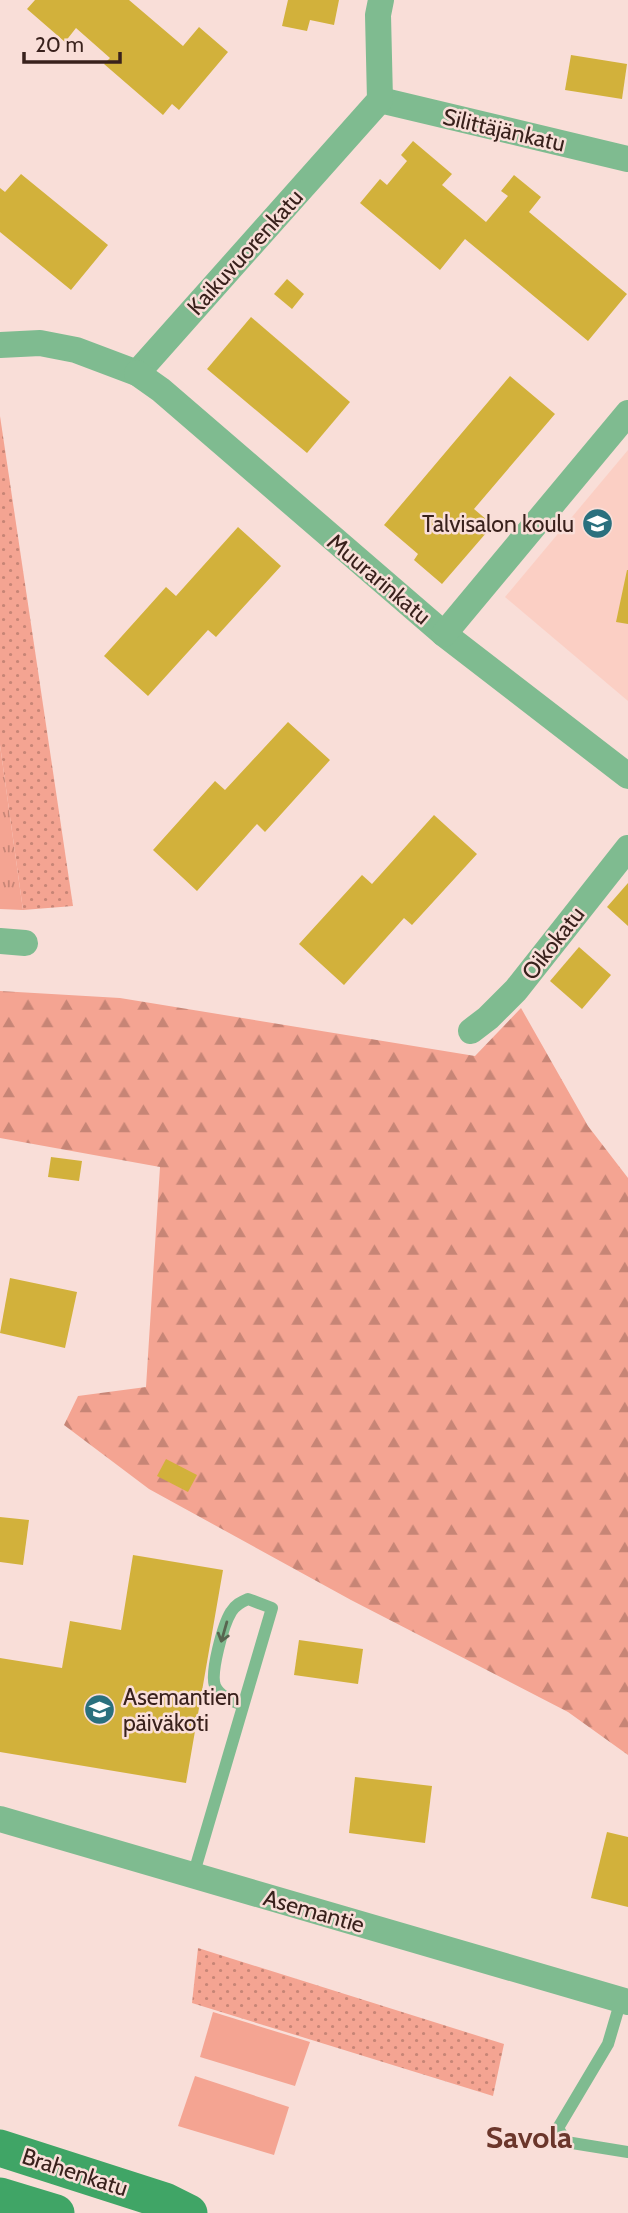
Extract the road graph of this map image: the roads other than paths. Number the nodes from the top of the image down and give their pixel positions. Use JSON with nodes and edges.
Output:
{"nodes":[{"id":1,"x":381,"y":0,"type":"edge"},
{"id":2,"x":380,"y":100,"type":"junction"},
{"id":3,"x":628,"y":159,"type":"edge"},
{"id":4,"x":0,"y":345,"type":"edge"},
{"id":5,"x":137,"y":373,"type":"junction"},
{"id":6,"x":628,"y":412,"type":"edge"},
{"id":7,"x":444,"y":634,"type":"junction"},
{"id":8,"x":628,"y":776,"type":"edge"},
{"id":9,"x":628,"y":848,"type":"edge"},
{"id":10,"x":471,"y":1031,"type":"dead end"},
{"id":11,"x":242,"y":1705,"type":"junction"},
{"id":12,"x":0,"y":1819,"type":"edge"},
{"id":13,"x":193,"y":1876,"type":"junction"},
{"id":14,"x":625,"y":2001,"type":"edge"},
{"id":15,"x":0,"y":2148,"type":"edge"},
{"id":16,"x":628,"y":2152,"type":"edge"},
{"id":17,"x":0,"y":2196,"type":"edge"},
{"id":18,"x":56,"y":2213,"type":"edge"},
{"id":19,"x":189,"y":2213,"type":"edge"}],
"edges":[{"from":1,"to":2,"type":"street"},
{"from":2,"to":3,"type":"street","name":"Silittäjänkatu"},
{"from":2,"to":5,"type":"street","name":"Kaikuvuorenkatu"},
{"from":4,"to":5,"type":"street"},
{"from":5,"to":7,"type":"street","name":"Muurarinkatu"},
{"from":6,"to":7,"type":"street"},
{"from":7,"to":8,"type":"street","name":"Muurarinkatu"},
{"from":9,"to":10,"type":"street","name":"Oikokatu"},
{"from":11,"to":11,"type":"lane","one_way":true},
{"from":11,"to":13,"type":"lane"},
{"from":12,"to":13,"type":"street","name":"Asemantie"},
{"from":13,"to":14,"type":"street","name":"Asemantie"},
{"from":14,"to":16,"type":"lane"},
{"from":15,"to":19,"type":"main road","name":"Brahenkatu"},
{"from":17,"to":18,"type":"main road","name":"Brahenkatu"}]}
